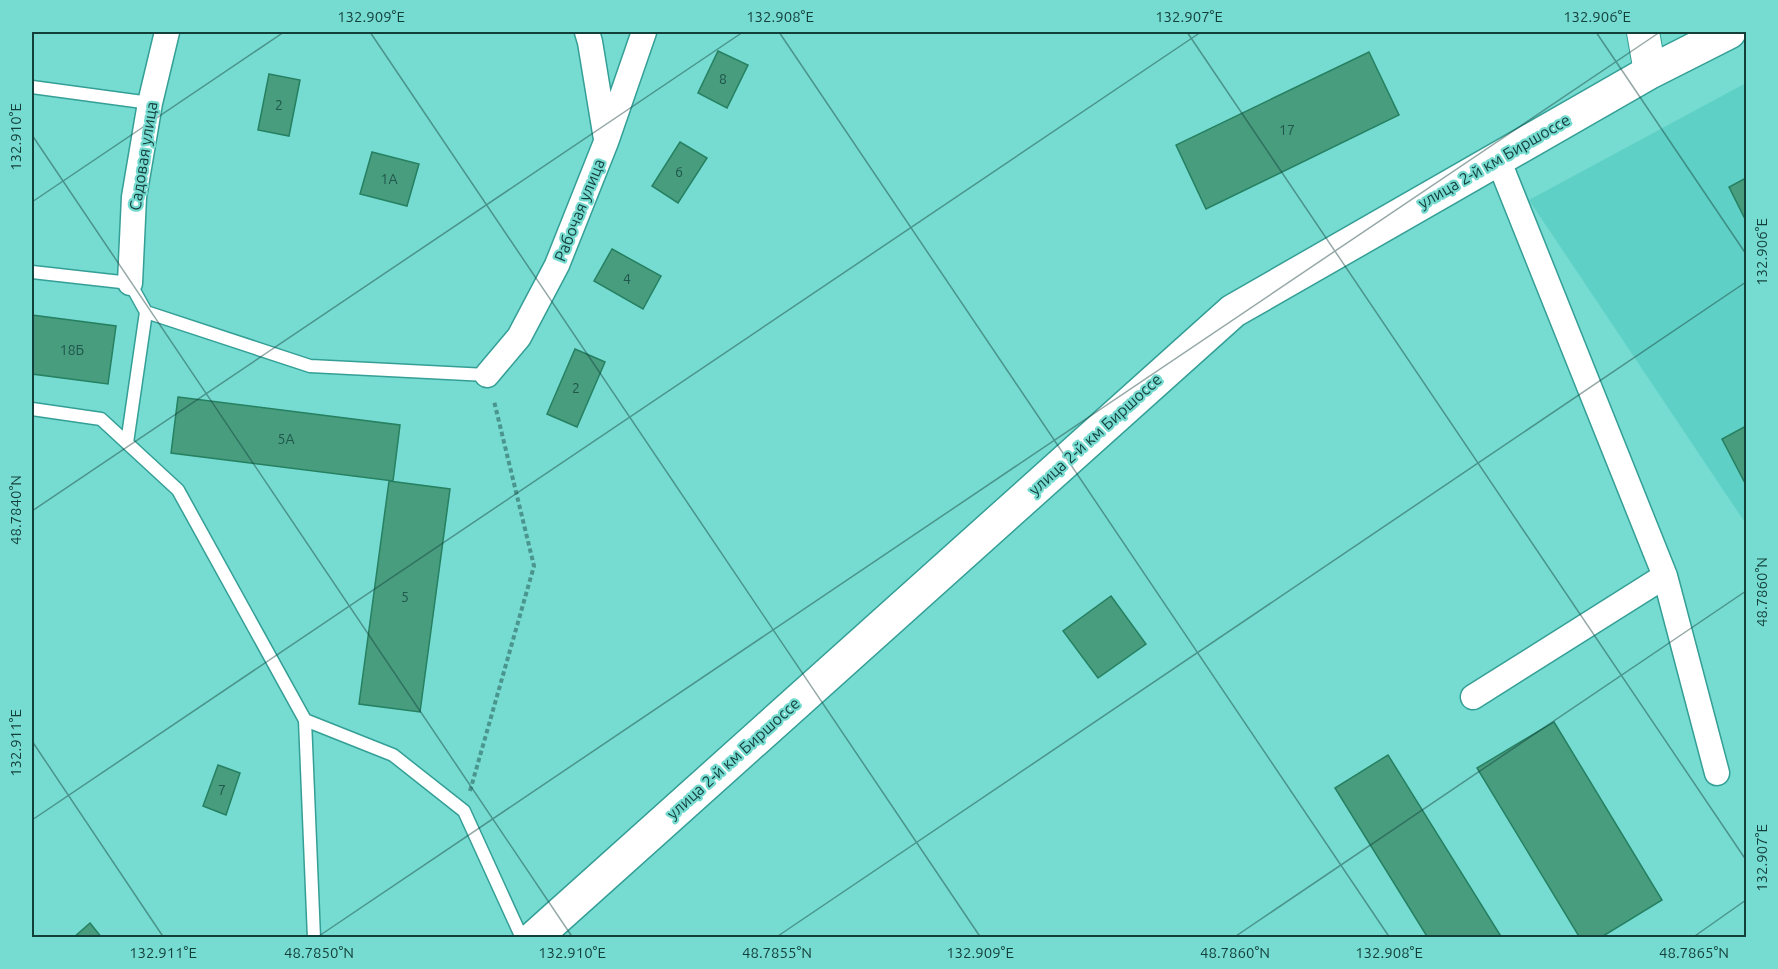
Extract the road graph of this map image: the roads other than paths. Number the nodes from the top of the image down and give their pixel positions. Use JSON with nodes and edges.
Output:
{"nodes":[{"id":1,"x":167,"y":32,"type":"edge"},
{"id":2,"x":586,"y":32,"type":"edge"},
{"id":3,"x":645,"y":32,"type":"edge"},
{"id":4,"x":1643,"y":32,"type":"edge"},
{"id":5,"x":1729,"y":32,"type":"edge"},
{"id":6,"x":1650,"y":72,"type":"junction"},
{"id":7,"x":32,"y":87,"type":"edge"},
{"id":8,"x":150,"y":104,"type":"junction"},
{"id":9,"x":606,"y":142,"type":"junction"},
{"id":10,"x":1498,"y":159,"type":"junction"},
{"id":11,"x":32,"y":272,"type":"edge"},
{"id":12,"x":130,"y":283,"type":"junction"},
{"id":13,"x":146,"y":312,"type":"junction"},
{"id":14,"x":487,"y":375,"type":"joint"},
{"id":15,"x":32,"y":409,"type":"edge"},
{"id":16,"x":128,"y":443,"type":"junction"},
{"id":17,"x":1665,"y":576,"type":"junction"},
{"id":18,"x":1473,"y":697,"type":"dead end"},
{"id":19,"x":305,"y":720,"type":"junction"},
{"id":20,"x":1717,"y":773,"type":"dead end"},
{"id":21,"x":314,"y":938,"type":"edge"},
{"id":22,"x":522,"y":938,"type":"edge"},
{"id":23,"x":534,"y":938,"type":"edge"}],
"edges":[{"from":1,"to":8,"type":"street","name":"Садовая улица"},
{"from":2,"to":9,"type":"street"},
{"from":3,"to":9,"type":"street","name":"Рабочая улица"},
{"from":4,"to":6,"type":"street"},
{"from":5,"to":6,"type":"main road","name":"улица 2-й км Биршоссе"},
{"from":6,"to":10,"type":"main road","name":"улица 2-й км Биршоссе"},
{"from":7,"to":8,"type":"lane"},
{"from":8,"to":12,"type":"street","name":"Садовая улица"},
{"from":9,"to":14,"type":"street","name":"Рабочая улица"},
{"from":10,"to":17,"type":"street"},
{"from":10,"to":23,"type":"main road","name":"улица 2-й км Биршоссе"},
{"from":11,"to":12,"type":"lane"},
{"from":12,"to":13,"type":"lane"},
{"from":13,"to":14,"type":"lane"},
{"from":13,"to":16,"type":"lane"},
{"from":15,"to":16,"type":"lane"},
{"from":16,"to":19,"type":"lane"},
{"from":17,"to":18,"type":"street"},
{"from":17,"to":20,"type":"street"},
{"from":19,"to":21,"type":"lane"},
{"from":19,"to":22,"type":"lane"}]}
